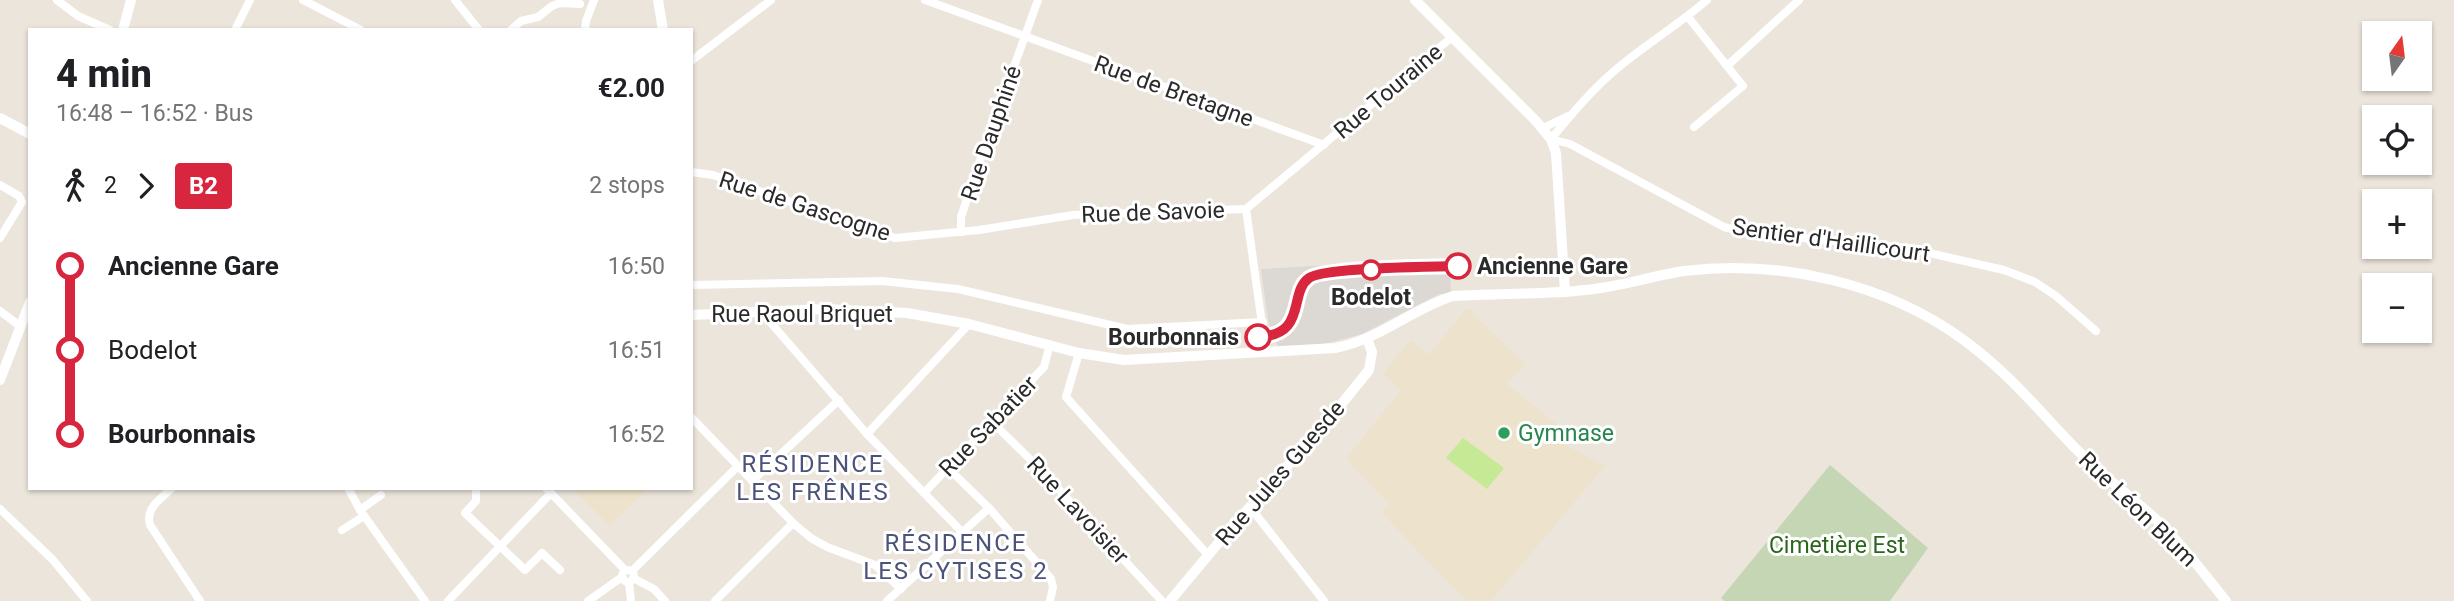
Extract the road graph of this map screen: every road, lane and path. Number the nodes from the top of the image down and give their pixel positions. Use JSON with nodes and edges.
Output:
{"nodes":[{"id":1,"x":57,"y":0,"type":"edge"},
{"id":2,"x":131,"y":0,"type":"edge"},
{"id":3,"x":250,"y":0,"type":"edge"},
{"id":4,"x":303,"y":0,"type":"edge"},
{"id":5,"x":455,"y":0,"type":"edge"},
{"id":6,"x":594,"y":0,"type":"edge"},
{"id":7,"x":658,"y":0,"type":"edge"},
{"id":8,"x":771,"y":0,"type":"edge"},
{"id":9,"x":925,"y":0,"type":"edge"},
{"id":10,"x":1038,"y":0,"type":"edge"},
{"id":11,"x":1415,"y":0,"type":"edge"},
{"id":12,"x":1707,"y":0,"type":"edge"},
{"id":13,"x":1799,"y":0,"type":"edge"},
{"id":14,"x":580,"y":2,"type":"edge"},
{"id":15,"x":1688,"y":16,"type":"junction"},
{"id":16,"x":585,"y":25,"type":"edge"},
{"id":17,"x":105,"y":28,"type":"edge"},
{"id":18,"x":124,"y":28,"type":"edge"},
{"id":19,"x":235,"y":28,"type":"edge"},
{"id":20,"x":356,"y":28,"type":"edge"},
{"id":21,"x":477,"y":28,"type":"edge"},
{"id":22,"x":513,"y":28,"type":"edge"},
{"id":23,"x":663,"y":28,"type":"edge"},
{"id":24,"x":1025,"y":36,"type":"junction"},
{"id":25,"x":1452,"y":37,"type":"junction"},
{"id":26,"x":693,"y":59,"type":"edge"},
{"id":27,"x":1727,"y":66,"type":"junction"},
{"id":28,"x":1570,"y":115,"type":"junction"},
{"id":29,"x":0,"y":118,"type":"edge"},
{"id":30,"x":1694,"y":127,"type":"dead end"},
{"id":31,"x":1543,"y":128,"type":"junction"},
{"id":32,"x":28,"y":133,"type":"edge"},
{"id":33,"x":1551,"y":139,"type":"junction"},
{"id":34,"x":1324,"y":145,"type":"junction"},
{"id":35,"x":693,"y":172,"type":"edge"},
{"id":36,"x":0,"y":185,"type":"edge"},
{"id":37,"x":1246,"y":209,"type":"junction"},
{"id":38,"x":961,"y":232,"type":"junction"},
{"id":39,"x":0,"y":238,"type":"edge"},
{"id":40,"x":693,"y":285,"type":"edge"},
{"id":41,"x":1565,"y":292,"type":"junction"},
{"id":42,"x":28,"y":307,"type":"edge"},
{"id":43,"x":0,"y":311,"type":"edge"},
{"id":44,"x":766,"y":311,"type":"junction"},
{"id":45,"x":693,"y":315,"type":"edge"},
{"id":46,"x":1263,"y":322,"type":"junction"},
{"id":47,"x":969,"y":324,"type":"junction"},
{"id":48,"x":20,"y":326,"type":"junction"},
{"id":49,"x":2096,"y":331,"type":"dead end"},
{"id":50,"x":1367,"y":339,"type":"junction"},
{"id":51,"x":1050,"y":344,"type":"junction"},
{"id":52,"x":1079,"y":352,"type":"junction"},
{"id":53,"x":1266,"y":353,"type":"junction"},
{"id":54,"x":0,"y":380,"type":"edge"},
{"id":55,"x":839,"y":400,"type":"junction"},
{"id":56,"x":693,"y":419,"type":"edge"},
{"id":57,"x":991,"y":421,"type":"junction"},
{"id":58,"x":867,"y":433,"type":"junction"},
{"id":59,"x":738,"y":466,"type":"junction"},
{"id":60,"x":947,"y":467,"type":"junction"},
{"id":61,"x":752,"y":481,"type":"junction"},
{"id":62,"x":170,"y":490,"type":"edge"},
{"id":63,"x":349,"y":490,"type":"edge"},
{"id":64,"x":476,"y":490,"type":"edge"},
{"id":65,"x":548,"y":491,"type":"edge"},
{"id":66,"x":925,"y":493,"type":"junction"},
{"id":67,"x":381,"y":495,"type":"dead end"},
{"id":68,"x":1250,"y":507,"type":"junction"},
{"id":69,"x":989,"y":508,"type":"junction"},
{"id":70,"x":0,"y":509,"type":"edge"},
{"id":71,"x":362,"y":513,"type":"junction"},
{"id":72,"x":793,"y":523,"type":"junction"},
{"id":73,"x":342,"y":530,"type":"dead end"},
{"id":74,"x":963,"y":533,"type":"junction"},
{"id":75,"x":500,"y":547,"type":"junction"},
{"id":76,"x":1208,"y":555,"type":"junction"},
{"id":77,"x":560,"y":569,"type":"dead end"},
{"id":78,"x":628,"y":576,"type":"junction"},
{"id":79,"x":901,"y":589,"type":"junction"},
{"id":80,"x":87,"y":601,"type":"edge"},
{"id":81,"x":200,"y":601,"type":"edge"},
{"id":82,"x":425,"y":601,"type":"edge"},
{"id":83,"x":448,"y":601,"type":"edge"},
{"id":84,"x":588,"y":601,"type":"edge"},
{"id":85,"x":631,"y":601,"type":"edge"},
{"id":86,"x":664,"y":601,"type":"edge"},
{"id":87,"x":715,"y":601,"type":"edge"},
{"id":88,"x":887,"y":601,"type":"edge"},
{"id":89,"x":1050,"y":601,"type":"edge"},
{"id":90,"x":1163,"y":601,"type":"edge"},
{"id":91,"x":1170,"y":601,"type":"edge"},
{"id":92,"x":1324,"y":601,"type":"edge"},
{"id":93,"x":2226,"y":601,"type":"edge"}],
"edges":[{"from":1,"to":17,"type":"street"},
{"from":2,"to":18,"type":"street"},
{"from":3,"to":19,"type":"street"},
{"from":4,"to":20,"type":"street"},
{"from":5,"to":21,"type":"street"},
{"from":6,"to":16,"type":"street"},
{"from":7,"to":23,"type":"street"},
{"from":8,"to":26,"type":"street"},
{"from":9,"to":24,"type":"street","name":"Rue de Bretagne"},
{"from":10,"to":24,"type":"street","name":"Rue Dauphiné"},
{"from":11,"to":25,"type":"street"},
{"from":12,"to":15,"type":"street"},
{"from":13,"to":27,"type":"street"},
{"from":14,"to":16,"type":"street"},
{"from":14,"to":22,"type":"street"},
{"from":15,"to":27,"type":"street"},
{"from":15,"to":28,"type":"street"},
{"from":24,"to":34,"type":"street","name":"Rue de Bretagne"},
{"from":24,"to":38,"type":"street","name":"Rue Dauphiné"},
{"from":25,"to":31,"type":"street"},
{"from":25,"to":34,"type":"street","name":"Rue Touraine"},
{"from":27,"to":30,"type":"street"},
{"from":28,"to":31,"type":"street"},
{"from":28,"to":33,"type":"street"},
{"from":29,"to":32,"type":"street"},
{"from":31,"to":33,"type":"street"},
{"from":33,"to":41,"type":"street"},
{"from":33,"to":49,"type":"street","name":"Sentier d'Haillicourt"},
{"from":34,"to":37,"type":"street","name":"Rue de Savoie"},
{"from":35,"to":38,"type":"street","name":"Rue de Gascogne"},
{"from":36,"to":39,"type":"street"},
{"from":37,"to":38,"type":"street","name":"Rue de Savoie"},
{"from":37,"to":46,"type":"street"},
{"from":40,"to":46,"type":"street"},
{"from":41,"to":50,"type":"street","name":"Rue Raoul Briquet"},
{"from":41,"to":93,"type":"street","name":"Rue Léon Blum"},
{"from":42,"to":48,"type":"street"},
{"from":43,"to":48,"type":"street"},
{"from":44,"to":45,"type":"street","name":"Rue Raoul Briquet"},
{"from":44,"to":47,"type":"street","name":"Rue Raoul Briquet"},
{"from":44,"to":55,"type":"street"},
{"from":46,"to":53,"type":"street"},
{"from":47,"to":51,"type":"street","name":"Rue Raoul Briquet"},
{"from":47,"to":58,"type":"street"},
{"from":48,"to":54,"type":"street"},
{"from":50,"to":53,"type":"street","name":"Rue Raoul Briquet"},
{"from":50,"to":68,"type":"street","name":"Rue Jules Guesde"},
{"from":51,"to":52,"type":"street","name":"Rue Raoul Briquet"},
{"from":51,"to":57,"type":"street","name":"Rue Sabatier"},
{"from":52,"to":53,"type":"street","name":"Rue Raoul Briquet"},
{"from":52,"to":76,"type":"street"},
{"from":55,"to":58,"type":"street"},
{"from":55,"to":61,"type":"street"},
{"from":56,"to":59,"type":"street"},
{"from":57,"to":60,"type":"street","name":"Rue Sabatier"},
{"from":57,"to":90,"type":"street","name":"Rue Lavoisier"},
{"from":58,"to":66,"type":"street"},
{"from":59,"to":61,"type":"street"},
{"from":59,"to":78,"type":"street"},
{"from":60,"to":66,"type":"street","name":"Rue Sabatier"},
{"from":60,"to":69,"type":"street"},
{"from":61,"to":72,"type":"street"},
{"from":62,"to":81,"type":"street"},
{"from":63,"to":71,"type":"street"},
{"from":64,"to":75,"type":"street"},
{"from":65,"to":75,"type":"street"},
{"from":65,"to":78,"type":"street"},
{"from":66,"to":74,"type":"street","name":"Rue Sabatier"},
{"from":67,"to":71,"type":"street"},
{"from":68,"to":76,"type":"street","name":"Rue Jules Guesde"},
{"from":68,"to":92,"type":"street"},
{"from":69,"to":74,"type":"street"},
{"from":69,"to":89,"type":"street"},
{"from":70,"to":80,"type":"street"},
{"from":71,"to":73,"type":"street"},
{"from":71,"to":82,"type":"street"},
{"from":72,"to":79,"type":"street"},
{"from":72,"to":87,"type":"street"},
{"from":74,"to":79,"type":"street"},
{"from":75,"to":77,"type":"street"},
{"from":75,"to":83,"type":"street"},
{"from":76,"to":91,"type":"street","name":"Rue Jules Guesde"},
{"from":78,"to":84,"type":"street"},
{"from":78,"to":85,"type":"street"},
{"from":78,"to":86,"type":"street"},
{"from":79,"to":88,"type":"street"}]}
